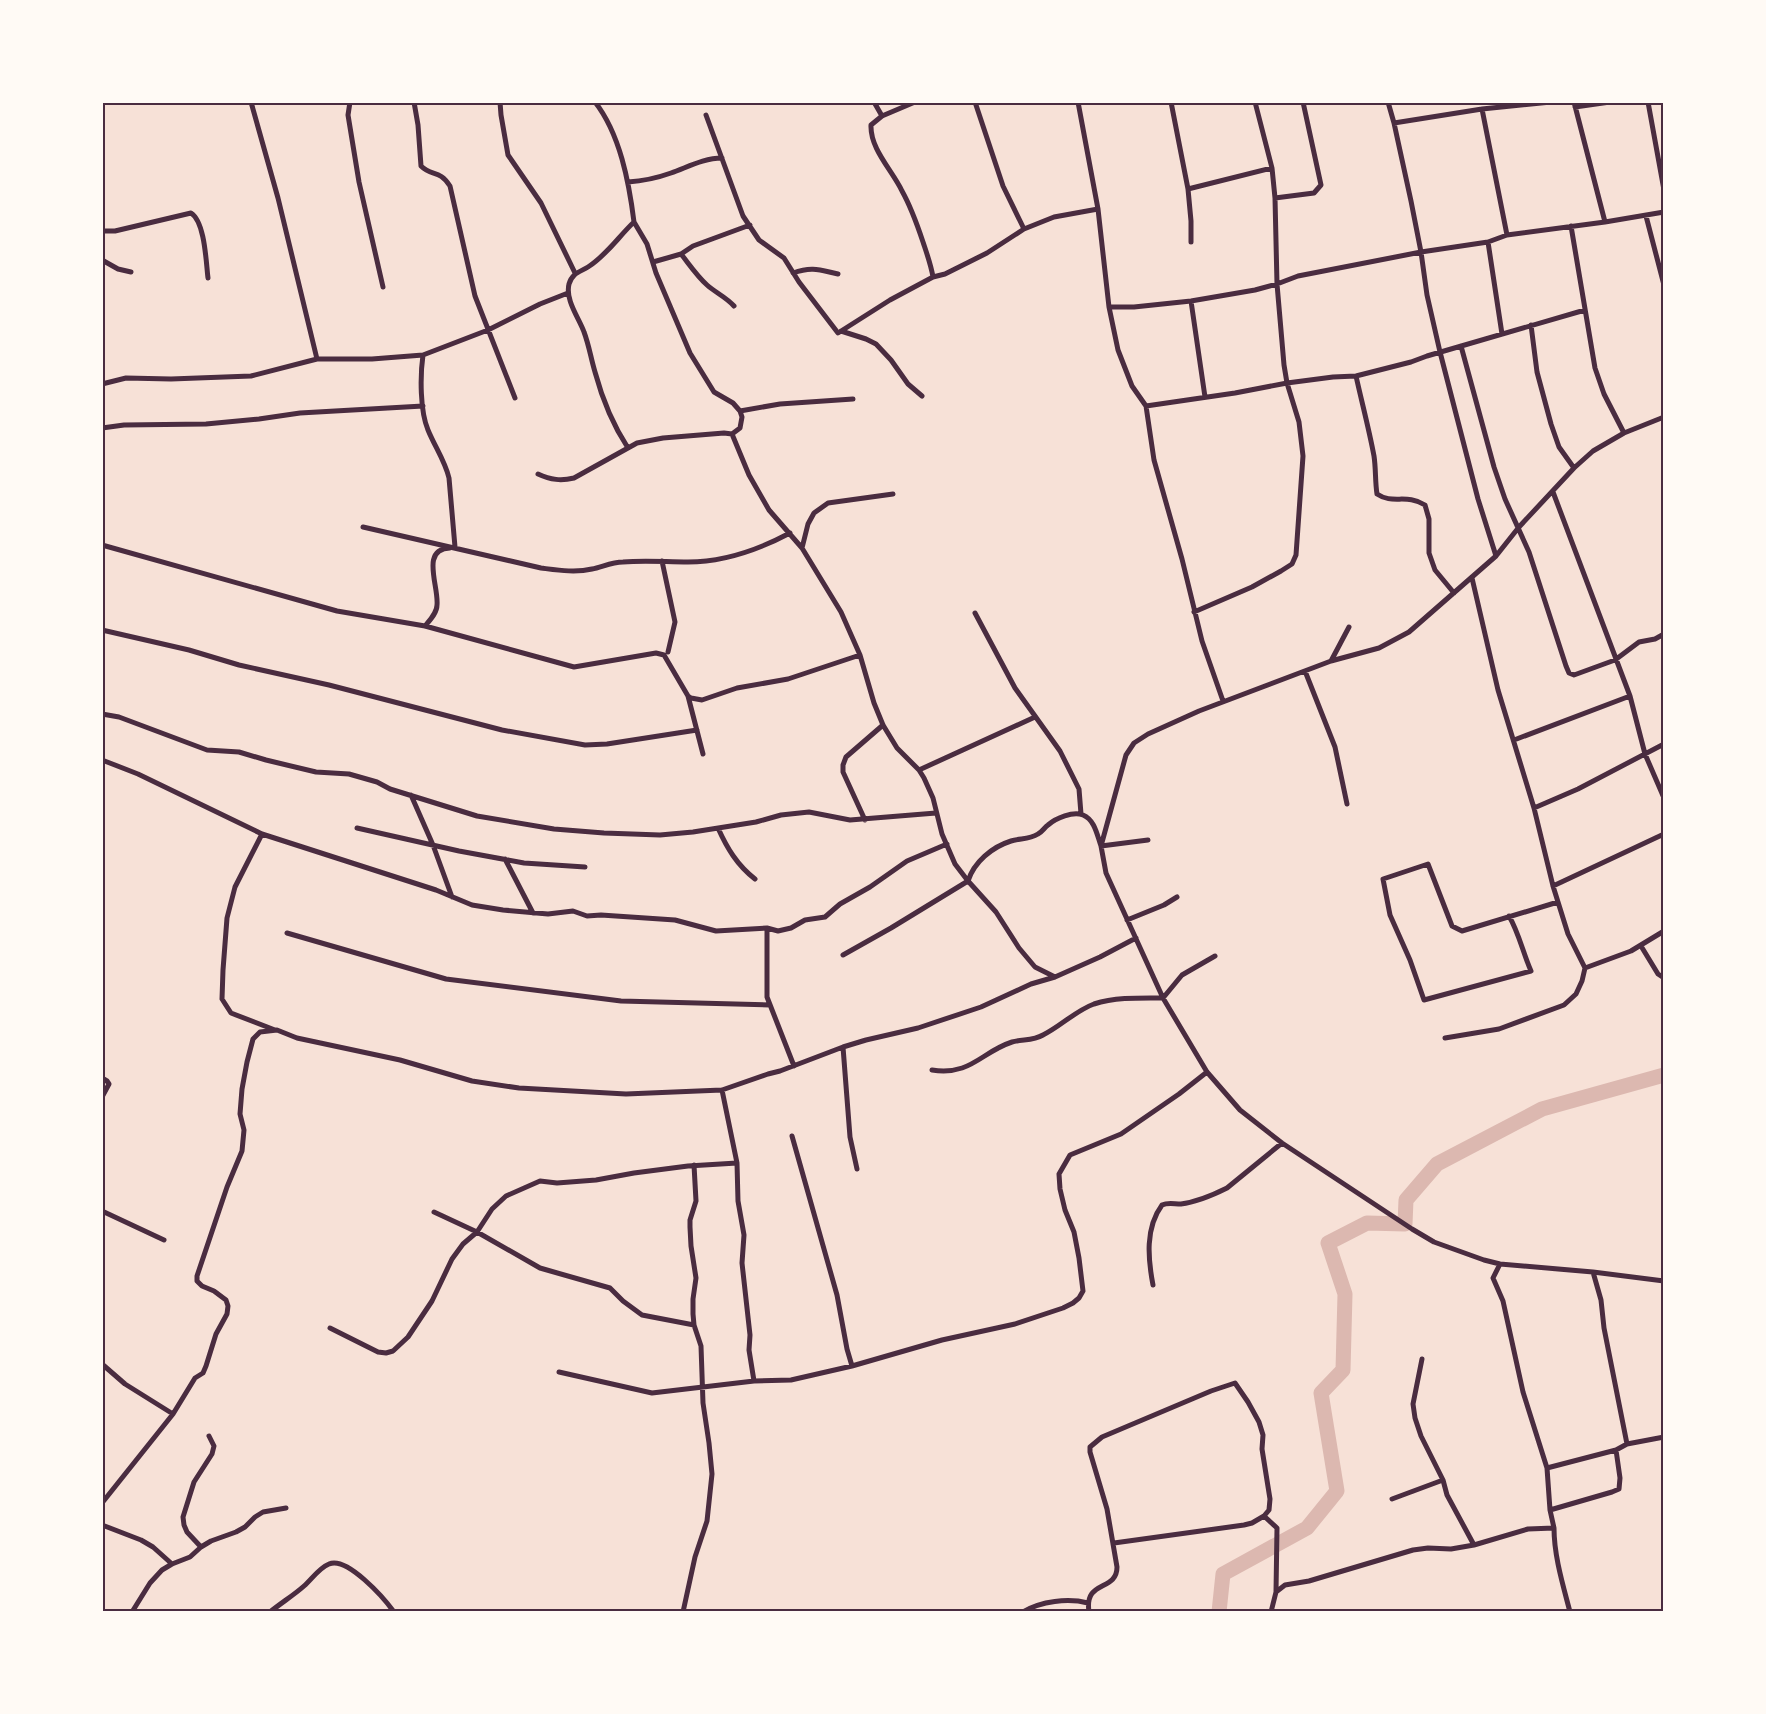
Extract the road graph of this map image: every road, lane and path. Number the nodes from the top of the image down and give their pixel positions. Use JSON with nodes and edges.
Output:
{"nodes":[{"id":1,"x":251,"y":102,"type":"edge"},
{"id":2,"x":350,"y":102,"type":"edge"},
{"id":3,"x":414,"y":102,"type":"edge"},
{"id":4,"x":500,"y":102,"type":"edge"},
{"id":5,"x":595,"y":102,"type":"edge"},
{"id":6,"x":874,"y":102,"type":"edge"},
{"id":7,"x":915,"y":102,"type":"edge"},
{"id":8,"x":975,"y":102,"type":"edge"},
{"id":9,"x":1078,"y":102,"type":"edge"},
{"id":10,"x":1172,"y":102,"type":"edge"},
{"id":11,"x":1256,"y":102,"type":"edge"},
{"id":12,"x":1303,"y":102,"type":"edge"},
{"id":13,"x":1388,"y":102,"type":"edge"},
{"id":14,"x":1551,"y":102,"type":"edge"},
{"id":15,"x":1610,"y":102,"type":"edge"},
{"id":16,"x":1648,"y":102,"type":"edge"},
{"id":17,"x":1574,"y":105,"type":"edge"},
{"id":18,"x":1482,"y":109,"type":"junction"},
{"id":19,"x":706,"y":114,"type":"dead end"},
{"id":20,"x":882,"y":116,"type":"junction"},
{"id":21,"x":1394,"y":123,"type":"junction"},
{"id":22,"x":722,"y":158,"type":"junction"},
{"id":23,"x":1272,"y":168,"type":"junction"},
{"id":24,"x":628,"y":182,"type":"junction"},
{"id":25,"x":1188,"y":189,"type":"junction"},
{"id":26,"x":1664,"y":190,"type":"edge"},
{"id":27,"x":1275,"y":198,"type":"junction"},
{"id":28,"x":1098,"y":209,"type":"junction"},
{"id":29,"x":1664,"y":212,"type":"edge"},
{"id":30,"x":1646,"y":216,"type":"junction"},
{"id":31,"x":634,"y":222,"type":"junction"},
{"id":32,"x":1605,"y":222,"type":"junction"},
{"id":33,"x":750,"y":225,"type":"junction"},
{"id":34,"x":1571,"y":226,"type":"junction"},
{"id":35,"x":1024,"y":229,"type":"junction"},
{"id":36,"x":102,"y":231,"type":"edge"},
{"id":37,"x":1507,"y":236,"type":"junction"},
{"id":38,"x":1191,"y":242,"type":"dead end"},
{"id":39,"x":1488,"y":242,"type":"junction"},
{"id":40,"x":1421,"y":252,"type":"junction"},
{"id":41,"x":681,"y":254,"type":"junction"},
{"id":42,"x":102,"y":260,"type":"edge"},
{"id":43,"x":653,"y":262,"type":"junction"},
{"id":44,"x":131,"y":272,"type":"dead end"},
{"id":45,"x":575,"y":273,"type":"junction"},
{"id":46,"x":794,"y":273,"type":"junction"},
{"id":47,"x":838,"y":274,"type":"dead end"},
{"id":48,"x":208,"y":278,"type":"dead end"},
{"id":49,"x":933,"y":278,"type":"junction"},
{"id":50,"x":1277,"y":284,"type":"junction"},
{"id":51,"x":1664,"y":285,"type":"edge"},
{"id":52,"x":383,"y":287,"type":"dead end"},
{"id":53,"x":568,"y":293,"type":"junction"},
{"id":54,"x":1191,"y":301,"type":"junction"},
{"id":55,"x":735,"y":306,"type":"dead end"},
{"id":56,"x":1109,"y":307,"type":"junction"},
{"id":57,"x":1585,"y":310,"type":"junction"},
{"id":58,"x":1531,"y":325,"type":"junction"},
{"id":59,"x":488,"y":330,"type":"junction"},
{"id":60,"x":841,"y":332,"type":"junction"},
{"id":61,"x":1502,"y":334,"type":"junction"},
{"id":62,"x":1461,"y":346,"type":"junction"},
{"id":63,"x":1440,"y":352,"type":"junction"},
{"id":64,"x":423,"y":355,"type":"junction"},
{"id":65,"x":317,"y":359,"type":"junction"},
{"id":66,"x":1356,"y":376,"type":"junction"},
{"id":67,"x":1287,"y":383,"type":"junction"},
{"id":68,"x":102,"y":384,"type":"edge"},
{"id":69,"x":922,"y":396,"type":"dead end"},
{"id":70,"x":1204,"y":397,"type":"junction"},
{"id":71,"x":515,"y":398,"type":"dead end"},
{"id":72,"x":853,"y":399,"type":"dead end"},
{"id":73,"x":423,"y":406,"type":"junction"},
{"id":74,"x":1146,"y":406,"type":"junction"},
{"id":75,"x":740,"y":411,"type":"junction"},
{"id":76,"x":1664,"y":417,"type":"edge"},
{"id":77,"x":102,"y":428,"type":"edge"},
{"id":78,"x":1624,"y":433,"type":"junction"},
{"id":79,"x":732,"y":434,"type":"junction"},
{"id":80,"x":628,"y":448,"type":"junction"},
{"id":81,"x":1574,"y":468,"type":"junction"},
{"id":82,"x":538,"y":474,"type":"dead end"},
{"id":83,"x":1553,"y":492,"type":"junction"},
{"id":84,"x":892,"y":494,"type":"dead end"},
{"id":85,"x":363,"y":527,"type":"dead end"},
{"id":86,"x":1518,"y":527,"type":"junction"},
{"id":87,"x":790,"y":533,"type":"junction"},
{"id":88,"x":102,"y":545,"type":"edge"},
{"id":89,"x":455,"y":548,"type":"junction"},
{"id":90,"x":802,"y":548,"type":"junction"},
{"id":91,"x":1496,"y":556,"type":"junction"},
{"id":92,"x":662,"y":561,"type":"junction"},
{"id":93,"x":1472,"y":578,"type":"junction"},
{"id":94,"x":1454,"y":593,"type":"junction"},
{"id":95,"x":1194,"y":612,"type":"junction"},
{"id":96,"x":975,"y":613,"type":"dead end"},
{"id":97,"x":425,"y":626,"type":"junction"},
{"id":98,"x":1350,"y":627,"type":"dead end"},
{"id":99,"x":102,"y":630,"type":"edge"},
{"id":100,"x":1664,"y":634,"type":"edge"},
{"id":101,"x":668,"y":652,"type":"dead end"},
{"id":102,"x":861,"y":656,"type":"junction"},
{"id":103,"x":1615,"y":660,"type":"junction"},
{"id":104,"x":1332,"y":661,"type":"junction"},
{"id":105,"x":1305,"y":671,"type":"junction"},
{"id":106,"x":688,"y":696,"type":"junction"},
{"id":107,"x":1629,"y":696,"type":"junction"},
{"id":108,"x":1223,"y":701,"type":"junction"},
{"id":109,"x":102,"y":714,"type":"edge"},
{"id":110,"x":1035,"y":717,"type":"junction"},
{"id":111,"x":883,"y":725,"type":"junction"},
{"id":112,"x":697,"y":730,"type":"junction"},
{"id":113,"x":1514,"y":740,"type":"junction"},
{"id":114,"x":1664,"y":744,"type":"edge"},
{"id":115,"x":703,"y":754,"type":"dead end"},
{"id":116,"x":1645,"y":754,"type":"junction"},
{"id":117,"x":102,"y":760,"type":"edge"},
{"id":118,"x":919,"y":770,"type":"junction"},
{"id":119,"x":411,"y":795,"type":"junction"},
{"id":120,"x":1664,"y":798,"type":"edge"},
{"id":121,"x":1347,"y":804,"type":"dead end"},
{"id":122,"x":1534,"y":808,"type":"junction"},
{"id":123,"x":936,"y":813,"type":"junction"},
{"id":124,"x":1080,"y":814,"type":"junction"},
{"id":125,"x":865,"y":820,"type":"junction"},
{"id":126,"x":357,"y":828,"type":"dead end"},
{"id":127,"x":718,"y":828,"type":"junction"},
{"id":128,"x":262,"y":834,"type":"junction"},
{"id":129,"x":1664,"y":834,"type":"edge"},
{"id":130,"x":1148,"y":840,"type":"dead end"},
{"id":131,"x":946,"y":844,"type":"junction"},
{"id":132,"x":433,"y":845,"type":"junction"},
{"id":133,"x":1101,"y":846,"type":"junction"},
{"id":134,"x":505,"y":859,"type":"junction"},
{"id":135,"x":585,"y":867,"type":"dead end"},
{"id":136,"x":755,"y":879,"type":"dead end"},
{"id":137,"x":968,"y":881,"type":"junction"},
{"id":138,"x":1553,"y":886,"type":"junction"},
{"id":139,"x":452,"y":897,"type":"junction"},
{"id":140,"x":1177,"y":897,"type":"dead end"},
{"id":141,"x":1558,"y":902,"type":"junction"},
{"id":142,"x":532,"y":913,"type":"junction"},
{"id":143,"x":1521,"y":913,"type":"junction"},
{"id":144,"x":1509,"y":916,"type":"junction"},
{"id":145,"x":1127,"y":920,"type":"junction"},
{"id":146,"x":1516,"y":927,"type":"junction"},
{"id":147,"x":767,"y":928,"type":"junction"},
{"id":148,"x":1664,"y":931,"type":"edge"},
{"id":149,"x":287,"y":933,"type":"dead end"},
{"id":150,"x":1136,"y":938,"type":"junction"},
{"id":151,"x":1641,"y":946,"type":"junction"},
{"id":152,"x":843,"y":956,"type":"dead end"},
{"id":153,"x":1215,"y":956,"type":"dead end"},
{"id":154,"x":1585,"y":968,"type":"junction"},
{"id":155,"x":1055,"y":977,"type":"junction"},
{"id":156,"x":1664,"y":978,"type":"edge"},
{"id":157,"x":1163,"y":998,"type":"junction"},
{"id":158,"x":770,"y":1005,"type":"junction"},
{"id":159,"x":277,"y":1030,"type":"junction"},
{"id":160,"x":1445,"y":1038,"type":"dead end"},
{"id":161,"x":843,"y":1047,"type":"junction"},
{"id":162,"x":794,"y":1066,"type":"junction"},
{"id":163,"x":932,"y":1070,"type":"dead end"},
{"id":164,"x":1207,"y":1072,"type":"junction"},
{"id":165,"x":102,"y":1078,"type":"edge"},
{"id":166,"x":722,"y":1090,"type":"junction"},
{"id":167,"x":102,"y":1097,"type":"edge"},
{"id":168,"x":792,"y":1136,"type":"dead end"},
{"id":169,"x":1282,"y":1143,"type":"junction"},
{"id":170,"x":736,"y":1163,"type":"junction"},
{"id":171,"x":694,"y":1165,"type":"junction"},
{"id":172,"x":856,"y":1169,"type":"dead end"},
{"id":173,"x":102,"y":1211,"type":"edge"},
{"id":174,"x":434,"y":1212,"type":"dead end"},
{"id":175,"x":477,"y":1232,"type":"junction"},
{"id":176,"x":164,"y":1240,"type":"dead end"},
{"id":177,"x":1500,"y":1264,"type":"junction"},
{"id":178,"x":1593,"y":1272,"type":"junction"},
{"id":179,"x":1664,"y":1281,"type":"edge"},
{"id":180,"x":1154,"y":1285,"type":"dead end"},
{"id":181,"x":694,"y":1325,"type":"junction"},
{"id":182,"x":330,"y":1328,"type":"dead end"},
{"id":183,"x":1422,"y":1359,"type":"dead end"},
{"id":184,"x":102,"y":1364,"type":"edge"},
{"id":185,"x":852,"y":1366,"type":"junction"},
{"id":186,"x":558,"y":1372,"type":"dead end"},
{"id":187,"x":754,"y":1381,"type":"junction"},
{"id":188,"x":703,"y":1387,"type":"junction"},
{"id":189,"x":173,"y":1413,"type":"junction"},
{"id":190,"x":209,"y":1436,"type":"dead end"},
{"id":191,"x":1664,"y":1437,"type":"edge"},
{"id":192,"x":1627,"y":1444,"type":"junction"},
{"id":193,"x":1616,"y":1450,"type":"junction"},
{"id":194,"x":1547,"y":1468,"type":"junction"},
{"id":195,"x":1443,"y":1480,"type":"junction"},
{"id":196,"x":1392,"y":1499,"type":"dead end"},
{"id":197,"x":102,"y":1503,"type":"edge"},
{"id":198,"x":286,"y":1508,"type":"dead end"},
{"id":199,"x":1550,"y":1510,"type":"junction"},
{"id":200,"x":1264,"y":1516,"type":"junction"},
{"id":201,"x":102,"y":1525,"type":"edge"},
{"id":202,"x":1554,"y":1528,"type":"junction"},
{"id":203,"x":1114,"y":1543,"type":"junction"},
{"id":204,"x":1474,"y":1545,"type":"junction"},
{"id":205,"x":201,"y":1547,"type":"junction"},
{"id":206,"x":172,"y":1564,"type":"junction"},
{"id":207,"x":1276,"y":1592,"type":"junction"},
{"id":208,"x":1088,"y":1603,"type":"junction"},
{"id":209,"x":279,"y":1605,"type":"junction"},
{"id":210,"x":132,"y":1612,"type":"edge"},
{"id":211,"x":270,"y":1612,"type":"edge"},
{"id":212,"x":284,"y":1612,"type":"edge"},
{"id":213,"x":394,"y":1612,"type":"edge"},
{"id":214,"x":683,"y":1612,"type":"edge"},
{"id":215,"x":1023,"y":1612,"type":"edge"},
{"id":216,"x":1089,"y":1612,"type":"edge"},
{"id":217,"x":1271,"y":1612,"type":"edge"},
{"id":218,"x":1570,"y":1612,"type":"edge"}],
"edges":[{"from":1,"to":65,"type":"street"},
{"from":2,"to":52,"type":"street"},
{"from":3,"to":59,"type":"street"},
{"from":4,"to":45,"type":"street"},
{"from":5,"to":24,"type":"street"},
{"from":6,"to":20,"type":"street"},
{"from":7,"to":20,"type":"street"},
{"from":8,"to":35,"type":"street"},
{"from":9,"to":28,"type":"street"},
{"from":10,"to":25,"type":"street"},
{"from":11,"to":23,"type":"street"},
{"from":12,"to":27,"type":"street"},
{"from":13,"to":21,"type":"street"},
{"from":14,"to":18,"type":"street"},
{"from":15,"to":17,"type":"street"},
{"from":16,"to":26,"type":"street"},
{"from":17,"to":32,"type":"street"},
{"from":18,"to":21,"type":"street"},
{"from":18,"to":37,"type":"street"},
{"from":19,"to":22,"type":"street"},
{"from":20,"to":49,"type":"street"},
{"from":21,"to":40,"type":"street"},
{"from":22,"to":24,"type":"street"},
{"from":22,"to":33,"type":"street"},
{"from":23,"to":25,"type":"street"},
{"from":23,"to":27,"type":"street"},
{"from":24,"to":31,"type":"street"},
{"from":25,"to":38,"type":"street"},
{"from":27,"to":50,"type":"street"},
{"from":28,"to":35,"type":"street"},
{"from":28,"to":56,"type":"street"},
{"from":29,"to":30,"type":"street"},
{"from":30,"to":32,"type":"street"},
{"from":30,"to":51,"type":"street"},
{"from":31,"to":43,"type":"street"},
{"from":31,"to":45,"type":"street"},
{"from":32,"to":34,"type":"street"},
{"from":33,"to":41,"type":"street"},
{"from":33,"to":46,"type":"street"},
{"from":34,"to":37,"type":"street"},
{"from":34,"to":57,"type":"street"},
{"from":35,"to":49,"type":"street"},
{"from":36,"to":48,"type":"street"},
{"from":37,"to":39,"type":"street"},
{"from":39,"to":40,"type":"street"},
{"from":39,"to":61,"type":"street"},
{"from":40,"to":50,"type":"street"},
{"from":40,"to":63,"type":"street"},
{"from":41,"to":43,"type":"street"},
{"from":41,"to":55,"type":"street"},
{"from":42,"to":44,"type":"street"},
{"from":43,"to":75,"type":"street"},
{"from":45,"to":53,"type":"street"},
{"from":46,"to":47,"type":"street"},
{"from":46,"to":60,"type":"street"},
{"from":49,"to":60,"type":"street"},
{"from":50,"to":54,"type":"street"},
{"from":50,"to":67,"type":"street"},
{"from":53,"to":59,"type":"street"},
{"from":53,"to":80,"type":"street"},
{"from":54,"to":56,"type":"street"},
{"from":54,"to":70,"type":"street"},
{"from":56,"to":74,"type":"street"},
{"from":57,"to":58,"type":"street"},
{"from":57,"to":78,"type":"street"},
{"from":58,"to":61,"type":"street"},
{"from":58,"to":81,"type":"street"},
{"from":59,"to":64,"type":"street"},
{"from":59,"to":71,"type":"street"},
{"from":60,"to":69,"type":"street"},
{"from":61,"to":62,"type":"street"},
{"from":62,"to":63,"type":"street"},
{"from":62,"to":86,"type":"street"},
{"from":63,"to":66,"type":"street"},
{"from":63,"to":91,"type":"street"},
{"from":64,"to":65,"type":"street"},
{"from":64,"to":73,"type":"street"},
{"from":65,"to":68,"type":"street"},
{"from":66,"to":67,"type":"street"},
{"from":66,"to":94,"type":"street"},
{"from":67,"to":70,"type":"street"},
{"from":67,"to":95,"type":"street"},
{"from":70,"to":74,"type":"street"},
{"from":72,"to":75,"type":"street"},
{"from":73,"to":77,"type":"street"},
{"from":73,"to":89,"type":"street"},
{"from":74,"to":95,"type":"street"},
{"from":75,"to":79,"type":"street"},
{"from":76,"to":78,"type":"street"},
{"from":78,"to":81,"type":"street"},
{"from":79,"to":80,"type":"street"},
{"from":79,"to":87,"type":"street"},
{"from":80,"to":82,"type":"street"},
{"from":81,"to":83,"type":"street"},
{"from":83,"to":86,"type":"street"},
{"from":83,"to":103,"type":"street"},
{"from":84,"to":90,"type":"street"},
{"from":85,"to":89,"type":"street"},
{"from":86,"to":91,"type":"street"},
{"from":86,"to":103,"type":"street"},
{"from":87,"to":90,"type":"street"},
{"from":87,"to":92,"type":"street"},
{"from":88,"to":97,"type":"street"},
{"from":89,"to":92,"type":"street"},
{"from":89,"to":97,"type":"street"},
{"from":90,"to":102,"type":"street"},
{"from":91,"to":93,"type":"street"},
{"from":92,"to":101,"type":"street"},
{"from":93,"to":94,"type":"street"},
{"from":93,"to":113,"type":"street"},
{"from":94,"to":104,"type":"street"},
{"from":95,"to":108,"type":"street"},
{"from":96,"to":110,"type":"street"},
{"from":97,"to":106,"type":"street"},
{"from":98,"to":104,"type":"street"},
{"from":99,"to":112,"type":"street"},
{"from":100,"to":103,"type":"street"},
{"from":102,"to":106,"type":"street"},
{"from":102,"to":111,"type":"street"},
{"from":103,"to":107,"type":"street"},
{"from":104,"to":105,"type":"street"},
{"from":105,"to":108,"type":"street"},
{"from":105,"to":121,"type":"street"},
{"from":106,"to":112,"type":"street"},
{"from":107,"to":113,"type":"street"},
{"from":107,"to":116,"type":"street"},
{"from":108,"to":133,"type":"street"},
{"from":109,"to":119,"type":"street"},
{"from":110,"to":118,"type":"street"},
{"from":110,"to":124,"type":"street"},
{"from":111,"to":118,"type":"street"},
{"from":111,"to":125,"type":"street"},
{"from":112,"to":115,"type":"street"},
{"from":113,"to":122,"type":"street"},
{"from":114,"to":116,"type":"street"},
{"from":116,"to":120,"type":"street"},
{"from":116,"to":122,"type":"street"},
{"from":117,"to":128,"type":"street"},
{"from":118,"to":123,"type":"street"},
{"from":119,"to":127,"type":"street"},
{"from":119,"to":132,"type":"street"},
{"from":122,"to":138,"type":"street"},
{"from":123,"to":125,"type":"street"},
{"from":123,"to":131,"type":"street"},
{"from":124,"to":133,"type":"street"},
{"from":124,"to":137,"type":"street"},
{"from":125,"to":127,"type":"street"},
{"from":126,"to":132,"type":"street"},
{"from":127,"to":136,"type":"street"},
{"from":128,"to":139,"type":"street"},
{"from":128,"to":159,"type":"street"},
{"from":129,"to":138,"type":"street"},
{"from":130,"to":133,"type":"street"},
{"from":131,"to":137,"type":"street"},
{"from":131,"to":147,"type":"street"},
{"from":132,"to":134,"type":"street"},
{"from":132,"to":139,"type":"street"},
{"from":133,"to":145,"type":"street"},
{"from":134,"to":135,"type":"street"},
{"from":134,"to":142,"type":"street"},
{"from":137,"to":152,"type":"street"},
{"from":137,"to":155,"type":"street"},
{"from":138,"to":141,"type":"street"},
{"from":139,"to":142,"type":"street"},
{"from":140,"to":145,"type":"street"},
{"from":141,"to":143,"type":"street"},
{"from":141,"to":154,"type":"street"},
{"from":142,"to":147,"type":"street"},
{"from":143,"to":144,"type":"street"},
{"from":143,"to":146,"type":"street"},
{"from":144,"to":146,"type":"street"},
{"from":144,"to":146,"type":"street"},
{"from":145,"to":150,"type":"street"},
{"from":147,"to":158,"type":"street"},
{"from":148,"to":151,"type":"street"},
{"from":149,"to":158,"type":"street"},
{"from":150,"to":155,"type":"street"},
{"from":150,"to":157,"type":"street"},
{"from":151,"to":154,"type":"street"},
{"from":151,"to":156,"type":"street"},
{"from":153,"to":157,"type":"street"},
{"from":154,"to":160,"type":"street"},
{"from":155,"to":161,"type":"street"},
{"from":157,"to":163,"type":"street"},
{"from":157,"to":164,"type":"street"},
{"from":158,"to":162,"type":"street"},
{"from":159,"to":166,"type":"street"},
{"from":159,"to":189,"type":"street"},
{"from":161,"to":162,"type":"street"},
{"from":161,"to":172,"type":"street"},
{"from":162,"to":166,"type":"street"},
{"from":164,"to":169,"type":"street"},
{"from":164,"to":185,"type":"street"},
{"from":165,"to":167,"type":"street"},
{"from":166,"to":170,"type":"street"},
{"from":168,"to":185,"type":"street"},
{"from":169,"to":177,"type":"street"},
{"from":169,"to":180,"type":"street"},
{"from":170,"to":171,"type":"street"},
{"from":170,"to":187,"type":"street"},
{"from":171,"to":175,"type":"street"},
{"from":171,"to":181,"type":"street"},
{"from":173,"to":176,"type":"street"},
{"from":174,"to":175,"type":"street"},
{"from":175,"to":181,"type":"street"},
{"from":175,"to":182,"type":"street"},
{"from":177,"to":178,"type":"street"},
{"from":177,"to":194,"type":"street"},
{"from":178,"to":179,"type":"street"},
{"from":178,"to":192,"type":"street"},
{"from":181,"to":188,"type":"street"},
{"from":183,"to":195,"type":"street"},
{"from":184,"to":189,"type":"street"},
{"from":185,"to":187,"type":"street"},
{"from":186,"to":188,"type":"street"},
{"from":187,"to":188,"type":"street"},
{"from":188,"to":214,"type":"street"},
{"from":189,"to":197,"type":"street"},
{"from":190,"to":205,"type":"street"},
{"from":191,"to":192,"type":"street"},
{"from":192,"to":193,"type":"street"},
{"from":193,"to":194,"type":"street"},
{"from":193,"to":199,"type":"street"},
{"from":194,"to":199,"type":"street"},
{"from":195,"to":196,"type":"street"},
{"from":195,"to":204,"type":"street"},
{"from":198,"to":205,"type":"street"},
{"from":199,"to":202,"type":"street"},
{"from":200,"to":203,"type":"street"},
{"from":200,"to":203,"type":"street"},
{"from":200,"to":207,"type":"street"},
{"from":201,"to":206,"type":"street"},
{"from":202,"to":204,"type":"street"},
{"from":202,"to":218,"type":"street"},
{"from":203,"to":208,"type":"street"},
{"from":204,"to":207,"type":"street"},
{"from":205,"to":206,"type":"street"},
{"from":206,"to":210,"type":"street"},
{"from":207,"to":217,"type":"street"},
{"from":208,"to":215,"type":"street"},
{"from":208,"to":216,"type":"street"},
{"from":209,"to":211,"type":"street"},
{"from":209,"to":212,"type":"street"},
{"from":209,"to":213,"type":"street"}]}
